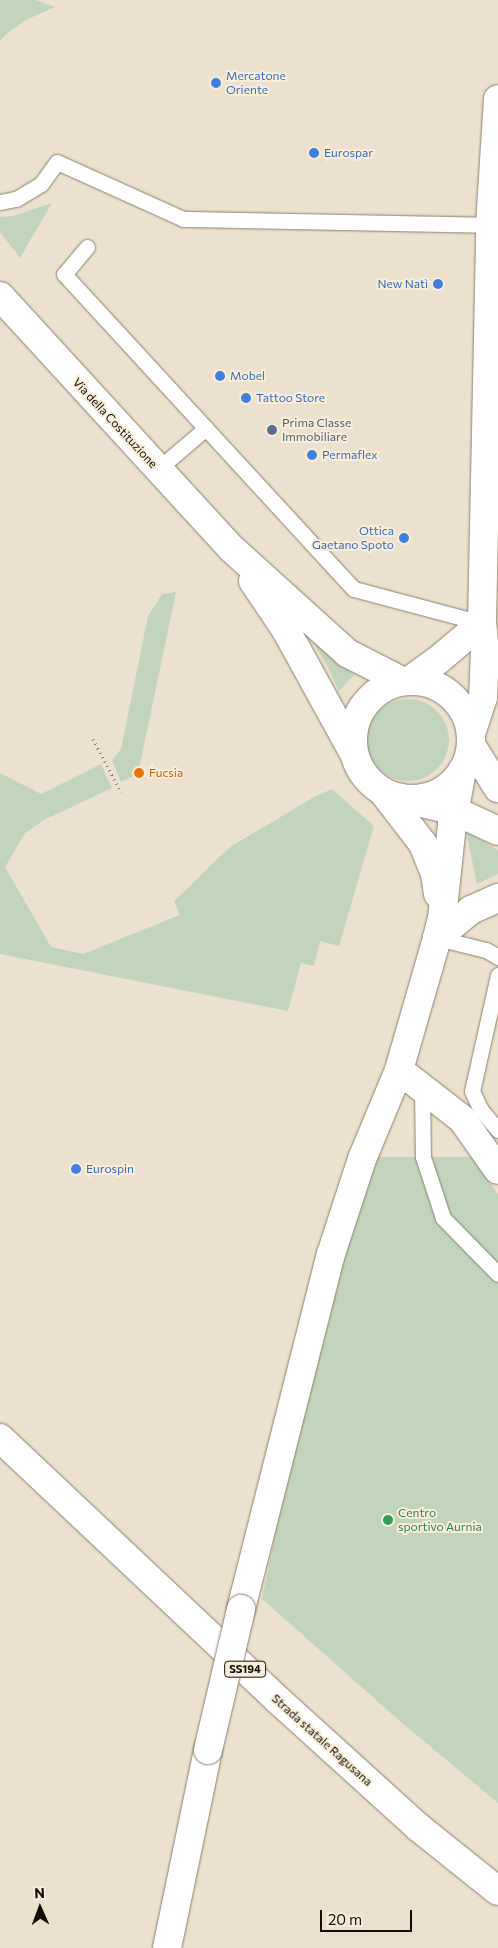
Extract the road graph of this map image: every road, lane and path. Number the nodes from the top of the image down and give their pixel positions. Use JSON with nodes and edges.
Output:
{"nodes":[{"id":1,"x":498,"y":99,"type":"edge"},
{"id":2,"x":0,"y":202,"type":"edge"},
{"id":3,"x":490,"y":225,"type":"junction"},
{"id":4,"x":87,"y":247,"type":"dead end"},
{"id":5,"x":0,"y":296,"type":"edge"},
{"id":6,"x":206,"y":428,"type":"junction"},
{"id":7,"x":158,"y":469,"type":"junction"},
{"id":8,"x":232,"y":549,"type":"junction"},
{"id":9,"x":482,"y":623,"type":"junction"},
{"id":10,"x":492,"y":651,"type":"edge"},
{"id":11,"x":406,"y":681,"type":"junction"},
{"id":12,"x":93,"y":739,"type":"dead end"},
{"id":13,"x":471,"y":740,"type":"junction"},
{"id":14,"x":353,"y":752,"type":"junction"},
{"id":15,"x":462,"y":771,"type":"junction"},
{"id":16,"x":498,"y":788,"type":"edge"},
{"id":17,"x":121,"y":792,"type":"dead end"},
{"id":18,"x":383,"y":792,"type":"junction"},
{"id":19,"x":409,"y":800,"type":"junction"},
{"id":20,"x":455,"y":811,"type":"junction"},
{"id":21,"x":498,"y":831,"type":"edge"},
{"id":22,"x":498,"y":898,"type":"edge"},
{"id":23,"x":439,"y":928,"type":"junction"},
{"id":24,"x":498,"y":957,"type":"edge"},
{"id":25,"x":498,"y":975,"type":"edge"},
{"id":26,"x":399,"y":1070,"type":"junction"},
{"id":27,"x":422,"y":1088,"type":"junction"},
{"id":28,"x":498,"y":1130,"type":"edge"},
{"id":29,"x":498,"y":1170,"type":"edge"},
{"id":30,"x":498,"y":1274,"type":"edge"},
{"id":31,"x":0,"y":1438,"type":"edge"},
{"id":32,"x":498,"y":1891,"type":"edge"},
{"id":33,"x":166,"y":1948,"type":"edge"}],
"edges":[{"from":1,"to":3,"type":"street"},
{"from":2,"to":3,"type":"lane"},
{"from":3,"to":9,"type":"street"},
{"from":4,"to":6,"type":"lane"},
{"from":5,"to":7,"type":"street","name":"Via della Costituzione"},
{"from":6,"to":7,"type":"lane"},
{"from":6,"to":9,"type":"lane"},
{"from":7,"to":8,"type":"street","name":"Via della Costituzione"},
{"from":8,"to":11,"type":"street"},
{"from":8,"to":14,"type":"street"},
{"from":9,"to":10,"type":"street"},
{"from":9,"to":11,"type":"street"},
{"from":10,"to":13,"type":"street"},
{"from":11,"to":13,"type":"street"},
{"from":11,"to":14,"type":"street"},
{"from":12,"to":17,"type":"path"},
{"from":13,"to":15,"type":"street"},
{"from":13,"to":16,"type":"street"},
{"from":14,"to":18,"type":"street"},
{"from":15,"to":19,"type":"street"},
{"from":15,"to":20,"type":"street"},
{"from":18,"to":19,"type":"street"},
{"from":18,"to":23,"type":"street"},
{"from":19,"to":20,"type":"street"},
{"from":20,"to":21,"type":"street"},
{"from":20,"to":23,"type":"street"},
{"from":22,"to":23,"type":"street"},
{"from":23,"to":24,"type":"lane"},
{"from":23,"to":26,"type":"street"},
{"from":25,"to":28,"type":"lane"},
{"from":26,"to":27,"type":"street"},
{"from":26,"to":33,"type":"street","bridge":true},
{"from":27,"to":29,"type":"street"},
{"from":27,"to":30,"type":"lane"},
{"from":31,"to":32,"type":"street","name":"Strada statale Ragusana","number":"SS194"}]}
